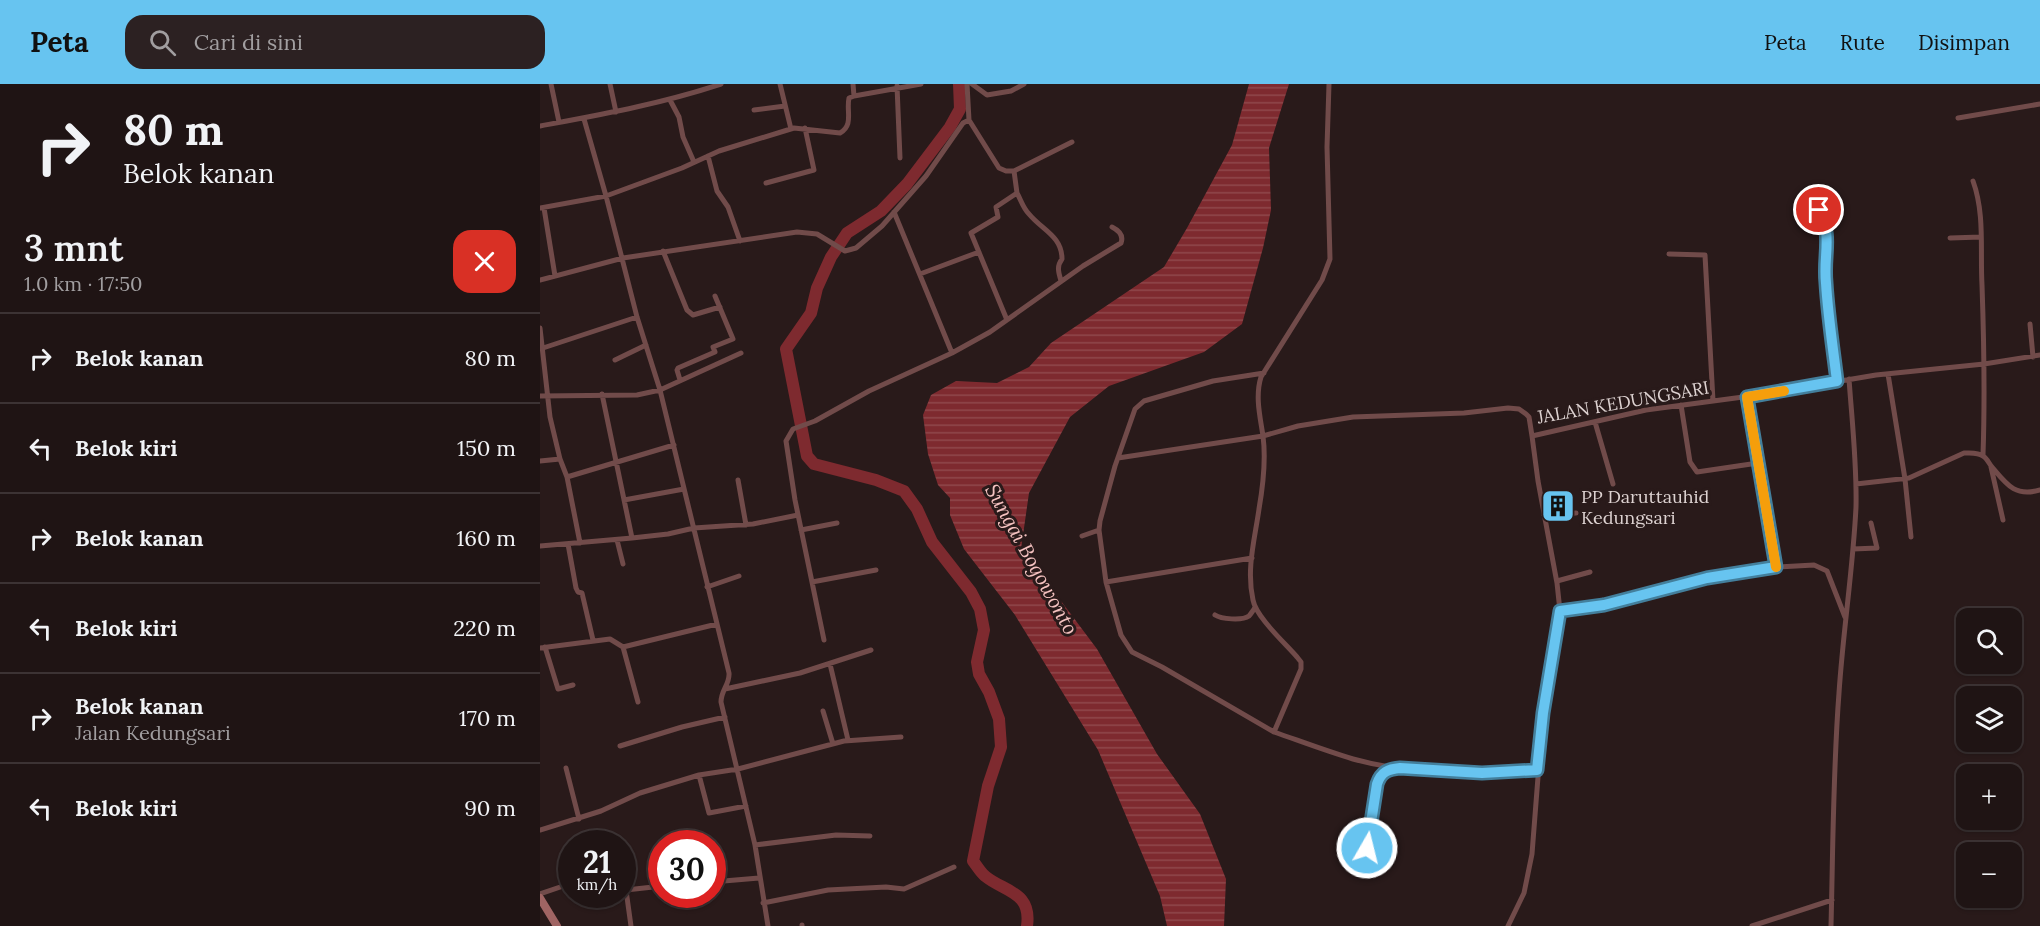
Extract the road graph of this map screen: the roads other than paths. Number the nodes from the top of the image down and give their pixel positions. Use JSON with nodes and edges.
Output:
{"nodes":[{"id":1,"x":551,"y":84,"type":"edge"},
{"id":2,"x":610,"y":84,"type":"edge"},
{"id":3,"x":722,"y":84,"type":"edge"},
{"id":4,"x":780,"y":84,"type":"edge"},
{"id":5,"x":853,"y":84,"type":"edge"},
{"id":6,"x":921,"y":84,"type":"edge"},
{"id":7,"x":967,"y":84,"type":"edge"},
{"id":8,"x":972,"y":84,"type":"edge"},
{"id":9,"x":1024,"y":84,"type":"edge"},
{"id":10,"x":1329,"y":84,"type":"edge"},
{"id":11,"x":897,"y":86,"type":"edge"},
{"id":12,"x":854,"y":96,"type":"junction"},
{"id":13,"x":670,"y":100,"type":"junction"},
{"id":14,"x":2040,"y":104,"type":"edge"},
{"id":15,"x":785,"y":106,"type":"junction"},
{"id":16,"x":754,"y":110,"type":"dead end"},
{"id":17,"x":616,"y":112,"type":"junction"},
{"id":18,"x":1958,"y":118,"type":"dead end"},
{"id":19,"x":584,"y":119,"type":"junction"},
{"id":20,"x":969,"y":120,"type":"junction"},
{"id":21,"x":558,"y":122,"type":"junction"},
{"id":22,"x":540,"y":126,"type":"edge"},
{"id":23,"x":805,"y":128,"type":"junction"},
{"id":24,"x":791,"y":129,"type":"junction"},
{"id":25,"x":1072,"y":142,"type":"dead end"},
{"id":26,"x":708,"y":156,"type":"junction"},
{"id":27,"x":900,"y":158,"type":"dead end"},
{"id":28,"x":694,"y":162,"type":"junction"},
{"id":29,"x":1014,"y":171,"type":"junction"},
{"id":30,"x":1973,"y":181,"type":"dead end"},
{"id":31,"x":766,"y":183,"type":"dead end"},
{"id":32,"x":1017,"y":193,"type":"junction"},
{"id":33,"x":606,"y":196,"type":"junction"},
{"id":34,"x":542,"y":208,"type":"edge"},
{"id":35,"x":1819,"y":210,"type":"dead end"},
{"id":36,"x":894,"y":212,"type":"junction"},
{"id":37,"x":1112,"y":226,"type":"dead end"},
{"id":38,"x":1981,"y":237,"type":"junction"},
{"id":39,"x":1950,"y":238,"type":"dead end"},
{"id":40,"x":740,"y":242,"type":"junction"},
{"id":41,"x":663,"y":251,"type":"junction"},
{"id":42,"x":979,"y":252,"type":"junction"},
{"id":43,"x":1669,"y":254,"type":"dead end"},
{"id":44,"x":623,"y":258,"type":"junction"},
{"id":45,"x":920,"y":274,"type":"junction"},
{"id":46,"x":555,"y":276,"type":"junction"},
{"id":47,"x":540,"y":280,"type":"edge"},
{"id":48,"x":1061,"y":282,"type":"junction"},
{"id":49,"x":715,"y":296,"type":"dead end"},
{"id":50,"x":720,"y":307,"type":"junction"},
{"id":51,"x":637,"y":317,"type":"junction"},
{"id":52,"x":1007,"y":320,"type":"junction"},
{"id":53,"x":2030,"y":324,"type":"dead end"},
{"id":54,"x":540,"y":328,"type":"edge"},
{"id":55,"x":646,"y":345,"type":"junction"},
{"id":56,"x":543,"y":348,"type":"junction"},
{"id":57,"x":741,"y":353,"type":"dead end"},
{"id":58,"x":952,"y":353,"type":"junction"},
{"id":59,"x":2040,"y":356,"type":"edge"},
{"id":60,"x":2033,"y":357,"type":"junction"},
{"id":61,"x":615,"y":360,"type":"dead end"},
{"id":62,"x":1984,"y":364,"type":"junction"},
{"id":63,"x":1264,"y":373,"type":"junction"},
{"id":64,"x":1888,"y":374,"type":"junction"},
{"id":65,"x":1849,"y":379,"type":"junction"},
{"id":66,"x":681,"y":380,"type":"junction"},
{"id":67,"x":1837,"y":381,"type":"junction"},
{"id":68,"x":660,"y":390,"type":"junction"},
{"id":69,"x":602,"y":394,"type":"junction"},
{"id":70,"x":549,"y":395,"type":"junction"},
{"id":71,"x":540,"y":396,"type":"edge"},
{"id":72,"x":1747,"y":397,"type":"junction"},
{"id":73,"x":1713,"y":401,"type":"junction"},
{"id":74,"x":1681,"y":405,"type":"junction"},
{"id":75,"x":1595,"y":422,"type":"junction"},
{"id":76,"x":1263,"y":436,"type":"junction"},
{"id":77,"x":1532,"y":436,"type":"junction"},
{"id":78,"x":674,"y":445,"type":"junction"},
{"id":79,"x":1983,"y":455,"type":"junction"},
{"id":80,"x":1118,"y":458,"type":"junction"},
{"id":81,"x":560,"y":459,"type":"junction"},
{"id":82,"x":540,"y":461,"type":"edge"},
{"id":83,"x":616,"y":462,"type":"junction"},
{"id":84,"x":1758,"y":463,"type":"junction"},
{"id":85,"x":1991,"y":466,"type":"junction"},
{"id":86,"x":567,"y":477,"type":"junction"},
{"id":87,"x":1905,"y":479,"type":"junction"},
{"id":88,"x":738,"y":480,"type":"dead end"},
{"id":89,"x":1613,"y":484,"type":"dead end"},
{"id":90,"x":1856,"y":484,"type":"junction"},
{"id":91,"x":684,"y":489,"type":"junction"},
{"id":92,"x":2040,"y":490,"type":"edge"},
{"id":93,"x":624,"y":500,"type":"junction"},
{"id":94,"x":1576,"y":513,"type":"dead end"},
{"id":95,"x":798,"y":515,"type":"junction"},
{"id":96,"x":1544,"y":515,"type":"junction"},
{"id":97,"x":2003,"y":520,"type":"dead end"},
{"id":98,"x":837,"y":523,"type":"dead end"},
{"id":99,"x":1871,"y":523,"type":"dead end"},
{"id":100,"x":746,"y":525,"type":"junction"},
{"id":101,"x":694,"y":528,"type":"junction"},
{"id":102,"x":801,"y":530,"type":"junction"},
{"id":103,"x":1099,"y":530,"type":"junction"},
{"id":104,"x":1082,"y":536,"type":"dead end"},
{"id":105,"x":1911,"y":537,"type":"dead end"},
{"id":106,"x":632,"y":538,"type":"junction"},
{"id":107,"x":617,"y":540,"type":"junction"},
{"id":108,"x":580,"y":543,"type":"junction"},
{"id":109,"x":568,"y":544,"type":"junction"},
{"id":110,"x":540,"y":546,"type":"edge"},
{"id":111,"x":1853,"y":549,"type":"junction"},
{"id":112,"x":1252,"y":558,"type":"junction"},
{"id":113,"x":623,"y":564,"type":"dead end"},
{"id":114,"x":1776,"y":567,"type":"junction"},
{"id":115,"x":876,"y":570,"type":"dead end"},
{"id":116,"x":1590,"y":572,"type":"dead end"},
{"id":117,"x":739,"y":576,"type":"dead end"},
{"id":118,"x":1557,"y":581,"type":"junction"},
{"id":119,"x":812,"y":582,"type":"junction"},
{"id":120,"x":1106,"y":582,"type":"junction"},
{"id":121,"x":707,"y":587,"type":"junction"},
{"id":122,"x":1256,"y":607,"type":"junction"},
{"id":123,"x":1560,"y":611,"type":"junction"},
{"id":124,"x":1215,"y":615,"type":"dead end"},
{"id":125,"x":1846,"y":617,"type":"junction"},
{"id":126,"x":717,"y":624,"type":"junction"},
{"id":127,"x":593,"y":640,"type":"junction"},
{"id":128,"x":824,"y":640,"type":"dead end"},
{"id":129,"x":543,"y":647,"type":"edge"},
{"id":130,"x":623,"y":647,"type":"junction"},
{"id":131,"x":871,"y":650,"type":"dead end"},
{"id":132,"x":830,"y":664,"type":"junction"},
{"id":133,"x":573,"y":685,"type":"dead end"},
{"id":134,"x":724,"y":689,"type":"junction"},
{"id":135,"x":638,"y":702,"type":"dead end"},
{"id":136,"x":823,"y":711,"type":"dead end"},
{"id":137,"x":725,"y":717,"type":"junction"},
{"id":138,"x":1274,"y":732,"type":"junction"},
{"id":139,"x":901,"y":737,"type":"dead end"},
{"id":140,"x":848,"y":740,"type":"junction"},
{"id":141,"x":832,"y":744,"type":"junction"},
{"id":142,"x":620,"y":746,"type":"dead end"},
{"id":143,"x":566,"y":768,"type":"dead end"},
{"id":144,"x":1400,"y":768,"type":"junction"},
{"id":145,"x":738,"y":770,"type":"junction"},
{"id":146,"x":1537,"y":770,"type":"junction"},
{"id":147,"x":699,"y":775,"type":"junction"},
{"id":148,"x":746,"y":806,"type":"junction"},
{"id":149,"x":579,"y":819,"type":"junction"},
{"id":150,"x":540,"y":830,"type":"edge"},
{"id":151,"x":870,"y":836,"type":"dead end"},
{"id":152,"x":755,"y":845,"type":"junction"},
{"id":153,"x":1367,"y":848,"type":"dead end"},
{"id":154,"x":954,"y":867,"type":"dead end"},
{"id":155,"x":759,"y":878,"type":"junction"},
{"id":156,"x":726,"y":881,"type":"edge"},
{"id":157,"x":558,"y":889,"type":"edge"},
{"id":158,"x":540,"y":896,"type":"edge"},
{"id":159,"x":1832,"y":900,"type":"junction"},
{"id":160,"x":763,"y":903,"type":"junction"},
{"id":161,"x":628,"y":908,"type":"edge"},
{"id":162,"x":557,"y":926,"type":"edge"},
{"id":163,"x":631,"y":926,"type":"edge"},
{"id":164,"x":768,"y":926,"type":"edge"},
{"id":165,"x":1508,"y":926,"type":"edge"},
{"id":166,"x":1752,"y":926,"type":"edge"},
{"id":167,"x":1831,"y":926,"type":"edge"}],
"edges":[{"from":1,"to":21,"type":"street"},
{"from":2,"to":17,"type":"street"},
{"from":3,"to":13,"type":"street"},
{"from":4,"to":15,"type":"street"},
{"from":5,"to":12,"type":"street"},
{"from":6,"to":11,"type":"street"},
{"from":7,"to":20,"type":"street"},
{"from":8,"to":9,"type":"street"},
{"from":10,"to":63,"type":"street"},
{"from":11,"to":12,"type":"street"},
{"from":11,"to":27,"type":"street"},
{"from":12,"to":23,"type":"street"},
{"from":13,"to":17,"type":"street"},
{"from":13,"to":28,"type":"street"},
{"from":14,"to":18,"type":"street"},
{"from":15,"to":16,"type":"street"},
{"from":15,"to":24,"type":"street"},
{"from":17,"to":19,"type":"street"},
{"from":19,"to":21,"type":"street"},
{"from":19,"to":33,"type":"street"},
{"from":20,"to":29,"type":"street"},
{"from":20,"to":36,"type":"street"},
{"from":21,"to":22,"type":"street"},
{"from":23,"to":24,"type":"street"},
{"from":23,"to":31,"type":"street"},
{"from":24,"to":26,"type":"street"},
{"from":25,"to":29,"type":"street"},
{"from":26,"to":28,"type":"street"},
{"from":26,"to":40,"type":"street"},
{"from":28,"to":33,"type":"street"},
{"from":29,"to":32,"type":"street"},
{"from":30,"to":38,"type":"street"},
{"from":32,"to":42,"type":"street"},
{"from":32,"to":48,"type":"street"},
{"from":33,"to":34,"type":"street"},
{"from":33,"to":44,"type":"street"},
{"from":34,"to":46,"type":"street"},
{"from":35,"to":67,"type":"street"},
{"from":36,"to":40,"type":"street"},
{"from":36,"to":45,"type":"street"},
{"from":37,"to":48,"type":"street"},
{"from":38,"to":39,"type":"street"},
{"from":38,"to":62,"type":"street"},
{"from":40,"to":41,"type":"street"},
{"from":41,"to":44,"type":"street"},
{"from":41,"to":50,"type":"street"},
{"from":42,"to":45,"type":"street"},
{"from":42,"to":52,"type":"street"},
{"from":43,"to":73,"type":"street"},
{"from":44,"to":46,"type":"street"},
{"from":44,"to":51,"type":"street"},
{"from":45,"to":58,"type":"street"},
{"from":46,"to":47,"type":"street"},
{"from":48,"to":52,"type":"street"},
{"from":49,"to":50,"type":"street"},
{"from":50,"to":66,"type":"street"},
{"from":51,"to":55,"type":"street"},
{"from":51,"to":56,"type":"street"},
{"from":52,"to":58,"type":"street"},
{"from":53,"to":60,"type":"street"},
{"from":54,"to":56,"type":"street"},
{"from":55,"to":61,"type":"street"},
{"from":55,"to":68,"type":"street"},
{"from":56,"to":70,"type":"street"},
{"from":57,"to":66,"type":"street"},
{"from":58,"to":95,"type":"street"},
{"from":59,"to":60,"type":"street","name":"JALAN KEDUNGSARI"},
{"from":60,"to":62,"type":"street","name":"JALAN KEDUNGSARI"},
{"from":62,"to":64,"type":"street","name":"JALAN KEDUNGSARI"},
{"from":62,"to":79,"type":"street"},
{"from":63,"to":76,"type":"street"},
{"from":63,"to":80,"type":"street"},
{"from":64,"to":65,"type":"street","name":"JALAN KEDUNGSARI"},
{"from":64,"to":87,"type":"street"},
{"from":65,"to":67,"type":"street","name":"JALAN KEDUNGSARI"},
{"from":65,"to":90,"type":"street"},
{"from":66,"to":68,"type":"street"},
{"from":67,"to":72,"type":"street","name":"JALAN KEDUNGSARI"},
{"from":68,"to":69,"type":"street"},
{"from":68,"to":78,"type":"street"},
{"from":69,"to":70,"type":"street"},
{"from":69,"to":83,"type":"street"},
{"from":70,"to":71,"type":"street"},
{"from":70,"to":81,"type":"street"},
{"from":72,"to":73,"type":"street","name":"JALAN KEDUNGSARI"},
{"from":72,"to":84,"type":"street"},
{"from":73,"to":74,"type":"street","name":"JALAN KEDUNGSARI"},
{"from":74,"to":75,"type":"street","name":"JALAN KEDUNGSARI"},
{"from":74,"to":84,"type":"street"},
{"from":75,"to":77,"type":"street","name":"JALAN KEDUNGSARI"},
{"from":75,"to":89,"type":"street"},
{"from":76,"to":77,"type":"street","name":"JALAN KEDUNGSARI"},
{"from":76,"to":80,"type":"street"},
{"from":76,"to":112,"type":"street"},
{"from":77,"to":96,"type":"street"},
{"from":78,"to":83,"type":"street"},
{"from":78,"to":91,"type":"street"},
{"from":79,"to":85,"type":"street"},
{"from":79,"to":87,"type":"street"},
{"from":80,"to":103,"type":"street"},
{"from":81,"to":82,"type":"street"},
{"from":81,"to":86,"type":"street"},
{"from":83,"to":86,"type":"street"},
{"from":83,"to":93,"type":"street"},
{"from":84,"to":114,"type":"street"},
{"from":85,"to":92,"type":"street"},
{"from":85,"to":97,"type":"street"},
{"from":86,"to":108,"type":"street"},
{"from":87,"to":90,"type":"street"},
{"from":87,"to":105,"type":"street"},
{"from":88,"to":100,"type":"street"},
{"from":90,"to":111,"type":"street"},
{"from":91,"to":93,"type":"street"},
{"from":91,"to":101,"type":"street"},
{"from":93,"to":106,"type":"street"},
{"from":94,"to":96,"type":"street"},
{"from":95,"to":100,"type":"street"},
{"from":95,"to":102,"type":"street"},
{"from":96,"to":118,"type":"street"},
{"from":98,"to":102,"type":"street"},
{"from":99,"to":111,"type":"street"},
{"from":100,"to":101,"type":"street"},
{"from":101,"to":106,"type":"street"},
{"from":101,"to":121,"type":"street"},
{"from":102,"to":119,"type":"street"},
{"from":103,"to":104,"type":"street"},
{"from":103,"to":120,"type":"street"},
{"from":106,"to":107,"type":"street"},
{"from":107,"to":108,"type":"street"},
{"from":107,"to":113,"type":"street"},
{"from":108,"to":109,"type":"street"},
{"from":109,"to":110,"type":"street"},
{"from":109,"to":127,"type":"street"},
{"from":111,"to":125,"type":"street"},
{"from":112,"to":120,"type":"street"},
{"from":112,"to":122,"type":"street"},
{"from":114,"to":123,"type":"street"},
{"from":114,"to":125,"type":"street"},
{"from":115,"to":119,"type":"street"},
{"from":116,"to":118,"type":"street"},
{"from":117,"to":121,"type":"street"},
{"from":118,"to":123,"type":"street"},
{"from":119,"to":128,"type":"street"},
{"from":120,"to":138,"type":"street"},
{"from":121,"to":126,"type":"street"},
{"from":122,"to":124,"type":"street"},
{"from":122,"to":138,"type":"street"},
{"from":123,"to":146,"type":"street"},
{"from":125,"to":159,"type":"street"},
{"from":126,"to":130,"type":"street"},
{"from":126,"to":134,"type":"street"},
{"from":127,"to":129,"type":"street"},
{"from":127,"to":130,"type":"street"},
{"from":129,"to":133,"type":"street"},
{"from":130,"to":135,"type":"street"},
{"from":131,"to":132,"type":"street"},
{"from":132,"to":134,"type":"street"},
{"from":132,"to":140,"type":"street"},
{"from":134,"to":137,"type":"street"},
{"from":136,"to":141,"type":"street"},
{"from":137,"to":142,"type":"street"},
{"from":137,"to":145,"type":"street"},
{"from":138,"to":144,"type":"street"},
{"from":139,"to":140,"type":"street"},
{"from":140,"to":141,"type":"street"},
{"from":141,"to":145,"type":"street"},
{"from":143,"to":149,"type":"street"},
{"from":144,"to":146,"type":"street"},
{"from":144,"to":153,"type":"street"},
{"from":145,"to":147,"type":"street"},
{"from":145,"to":148,"type":"street"},
{"from":146,"to":165,"type":"street"},
{"from":147,"to":148,"type":"street"},
{"from":147,"to":149,"type":"street"},
{"from":148,"to":152,"type":"street"},
{"from":149,"to":150,"type":"street"},
{"from":151,"to":152,"type":"street"},
{"from":152,"to":155,"type":"street"},
{"from":154,"to":160,"type":"street"},
{"from":155,"to":156,"type":"street"},
{"from":155,"to":160,"type":"street"},
{"from":157,"to":158,"type":"street"},
{"from":158,"to":162,"type":"main road"},
{"from":159,"to":166,"type":"street"},
{"from":159,"to":167,"type":"street"},
{"from":160,"to":164,"type":"street"},
{"from":161,"to":163,"type":"street"}]}
